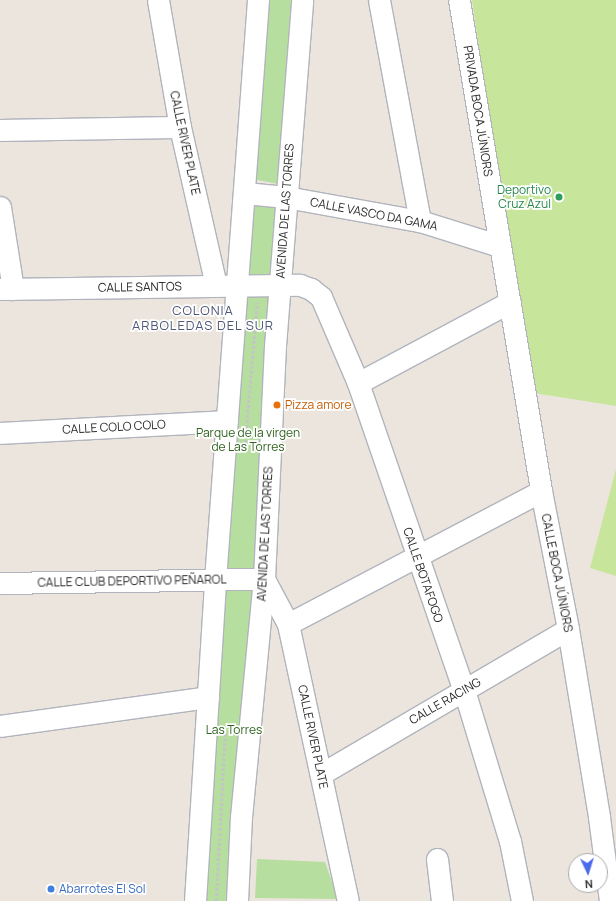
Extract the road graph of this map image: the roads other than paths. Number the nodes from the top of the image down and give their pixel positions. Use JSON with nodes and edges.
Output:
{"nodes":[{"id":1,"x":158,"y":0,"type":"edge"},
{"id":2,"x":258,"y":0,"type":"edge"},
{"id":3,"x":302,"y":0,"type":"edge"},
{"id":4,"x":379,"y":0,"type":"edge"},
{"id":5,"x":460,"y":0,"type":"edge"},
{"id":6,"x":180,"y":127,"type":"junction"},
{"id":7,"x":0,"y":130,"type":"edge"},
{"id":8,"x":245,"y":193,"type":"junction"},
{"id":9,"x":286,"y":197,"type":"junction"},
{"id":10,"x":0,"y":207,"type":"edge"},
{"id":11,"x":420,"y":221,"type":"junction"},
{"id":12,"x":500,"y":246,"type":"junction"},
{"id":13,"x":216,"y":285,"type":"junction"},
{"id":14,"x":279,"y":285,"type":"junction"},
{"id":15,"x":236,"y":286,"type":"junction"},
{"id":16,"x":7,"y":289,"type":"edge"},
{"id":17,"x":510,"y":302,"type":"junction"},
{"id":18,"x":358,"y":383,"type":"junction"},
{"id":19,"x":227,"y":422,"type":"junction"},
{"id":20,"x":0,"y":433,"type":"edge"},
{"id":21,"x":541,"y":491,"type":"junction"},
{"id":22,"x":417,"y":558,"type":"junction"},
{"id":23,"x":264,"y":579,"type":"junction"},
{"id":24,"x":215,"y":580,"type":"junction"},
{"id":25,"x":0,"y":583,"type":"edge"},
{"id":26,"x":288,"y":624,"type":"junction"},
{"id":27,"x":568,"y":629,"type":"junction"},
{"id":28,"x":464,"y":690,"type":"junction"},
{"id":29,"x":208,"y":697,"type":"junction"},
{"id":30,"x":0,"y":726,"type":"edge"},
{"id":31,"x":321,"y":774,"type":"junction"},
{"id":32,"x":437,"y":859,"type":"dead end"},
{"id":33,"x":195,"y":901,"type":"edge"},
{"id":34,"x":237,"y":901,"type":"edge"},
{"id":35,"x":348,"y":901,"type":"edge"},
{"id":36,"x":442,"y":901,"type":"edge"},
{"id":37,"x":522,"y":901,"type":"edge"},
{"id":38,"x":610,"y":901,"type":"edge"}],
"edges":[{"from":1,"to":6,"type":"street","name":"CALLE RIVER PLATE"},
{"from":2,"to":8,"type":"street"},
{"from":3,"to":9,"type":"street","name":"AVENIDA DE LAS TORRES"},
{"from":4,"to":11,"type":"street"},
{"from":5,"to":12,"type":"street","name":"PRIVADA BOCA JÚNIORS"},
{"from":6,"to":7,"type":"street"},
{"from":6,"to":13,"type":"street","name":"CALLE RIVER PLATE"},
{"from":8,"to":9,"type":"street","name":"CALLE VASCO DA GAMA"},
{"from":8,"to":15,"type":"street"},
{"from":9,"to":11,"type":"street","name":"CALLE VASCO DA GAMA"},
{"from":9,"to":14,"type":"street","name":"AVENIDA DE LAS TORRES"},
{"from":10,"to":16,"type":"street"},
{"from":11,"to":12,"type":"street","name":"CALLE VASCO DA GAMA"},
{"from":12,"to":17,"type":"street","name":"CALLE BOCA JÚNIORS"},
{"from":13,"to":15,"type":"street","name":"CALLE SANTOS"},
{"from":13,"to":16,"type":"street","name":"CALLE SANTOS"},
{"from":14,"to":15,"type":"street","name":"CALLE SANTOS"},
{"from":14,"to":18,"type":"street","name":"CALLE BOTAFOGO"},
{"from":14,"to":23,"type":"street","name":"AVENIDA DE LAS TORRES"},
{"from":15,"to":19,"type":"street"},
{"from":17,"to":18,"type":"street"},
{"from":17,"to":21,"type":"street","name":"CALLE BOCA JÚNIORS"},
{"from":18,"to":22,"type":"street","name":"CALLE BOTAFOGO"},
{"from":19,"to":20,"type":"street","name":"CALLE COLO COLO"},
{"from":19,"to":24,"type":"street"},
{"from":21,"to":22,"type":"street"},
{"from":21,"to":27,"type":"street","name":"CALLE BOCA JÚNIORS"},
{"from":22,"to":26,"type":"street"},
{"from":22,"to":28,"type":"street","name":"CALLE BOTAFOGO"},
{"from":23,"to":24,"type":"street","name":"CALLE CLUB DEPORTIVO PEÑAROL"},
{"from":23,"to":26,"type":"street","name":"CALLE RIVER PLATE"},
{"from":23,"to":34,"type":"street","name":"AVENIDA DE LAS TORRES"},
{"from":24,"to":25,"type":"street","name":"CALLE CLUB DEPORTIVO PEÑAROL"},
{"from":24,"to":29,"type":"street"},
{"from":26,"to":31,"type":"street","name":"CALLE RIVER PLATE"},
{"from":27,"to":28,"type":"street","name":"CALLE RACING"},
{"from":27,"to":38,"type":"street","name":"CALLE BOCA JÚNIORS"},
{"from":28,"to":31,"type":"street","name":"CALLE RACING"},
{"from":28,"to":37,"type":"street","name":"CALLE BOTAFOGO"},
{"from":29,"to":30,"type":"street"},
{"from":29,"to":33,"type":"street"},
{"from":31,"to":35,"type":"street","name":"CALLE RIVER PLATE"},
{"from":32,"to":36,"type":"street"}]}
